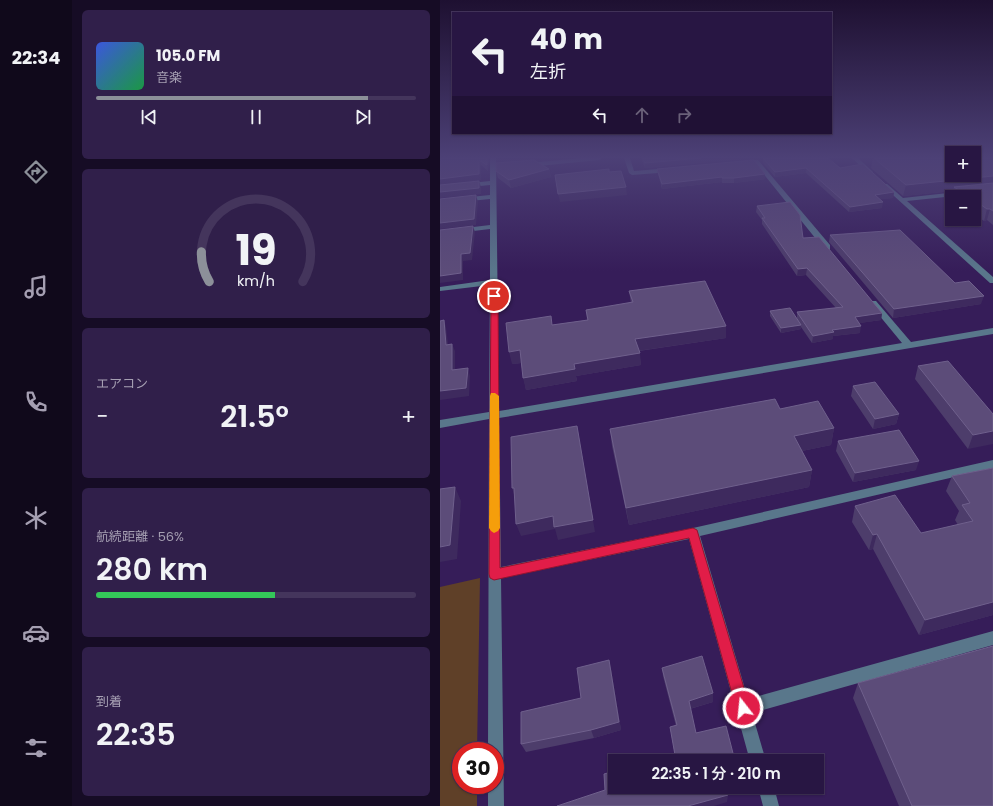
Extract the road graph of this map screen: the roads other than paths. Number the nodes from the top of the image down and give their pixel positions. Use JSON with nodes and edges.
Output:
{"nodes":[{"id":1,"x":784,"y":196,"type":"edge"},
{"id":2,"x":896,"y":196,"type":"edge"},
{"id":3,"x":941,"y":196,"type":"edge"},
{"id":4,"x":493,"y":197,"type":"joint"},
{"id":5,"x":901,"y":200,"type":"junction"},
{"id":6,"x":440,"y":202,"type":"edge"},
{"id":7,"x":493,"y":228,"type":"junction"},
{"id":8,"x":440,"y":233,"type":"edge"},
{"id":9,"x":830,"y":251,"type":"edge"},
{"id":10,"x":993,"y":281,"type":"edge"},
{"id":11,"x":494,"y":282,"type":"junction"},
{"id":12,"x":440,"y":289,"type":"edge"},
{"id":13,"x":869,"y":298,"type":"edge"},
{"id":14,"x":993,"y":331,"type":"edge"},
{"id":15,"x":909,"y":346,"type":"junction"},
{"id":16,"x":495,"y":415,"type":"junction"},
{"id":17,"x":440,"y":424,"type":"edge"},
{"id":18,"x":993,"y":464,"type":"edge"},
{"id":19,"x":693,"y":533,"type":"junction"},
{"id":20,"x":494,"y":574,"type":"junction"},
{"id":21,"x":993,"y":638,"type":"edge"},
{"id":22,"x":743,"y":708,"type":"junction"},
{"id":23,"x":756,"y":754,"type":"edge"},
{"id":24,"x":768,"y":794,"type":"edge"},
{"id":25,"x":496,"y":806,"type":"edge"},
{"id":26,"x":771,"y":806,"type":"edge"}],
"edges":[{"from":1,"to":9,"type":"street"},
{"from":2,"to":5,"type":"street"},
{"from":3,"to":5,"type":"street"},
{"from":4,"to":6,"type":"street"},
{"from":4,"to":7,"type":"street"},
{"from":5,"to":10,"type":"street"},
{"from":7,"to":8,"type":"street"},
{"from":7,"to":11,"type":"street"},
{"from":11,"to":12,"type":"street"},
{"from":11,"to":16,"type":"street"},
{"from":13,"to":15,"type":"street"},
{"from":14,"to":15,"type":"street"},
{"from":15,"to":16,"type":"street"},
{"from":16,"to":17,"type":"street"},
{"from":16,"to":20,"type":"street"},
{"from":18,"to":19,"type":"street"},
{"from":19,"to":20,"type":"street"},
{"from":19,"to":22,"type":"street"},
{"from":20,"to":25,"type":"street"},
{"from":21,"to":22,"type":"street"},
{"from":22,"to":23,"type":"street"},
{"from":24,"to":26,"type":"street"}]}
